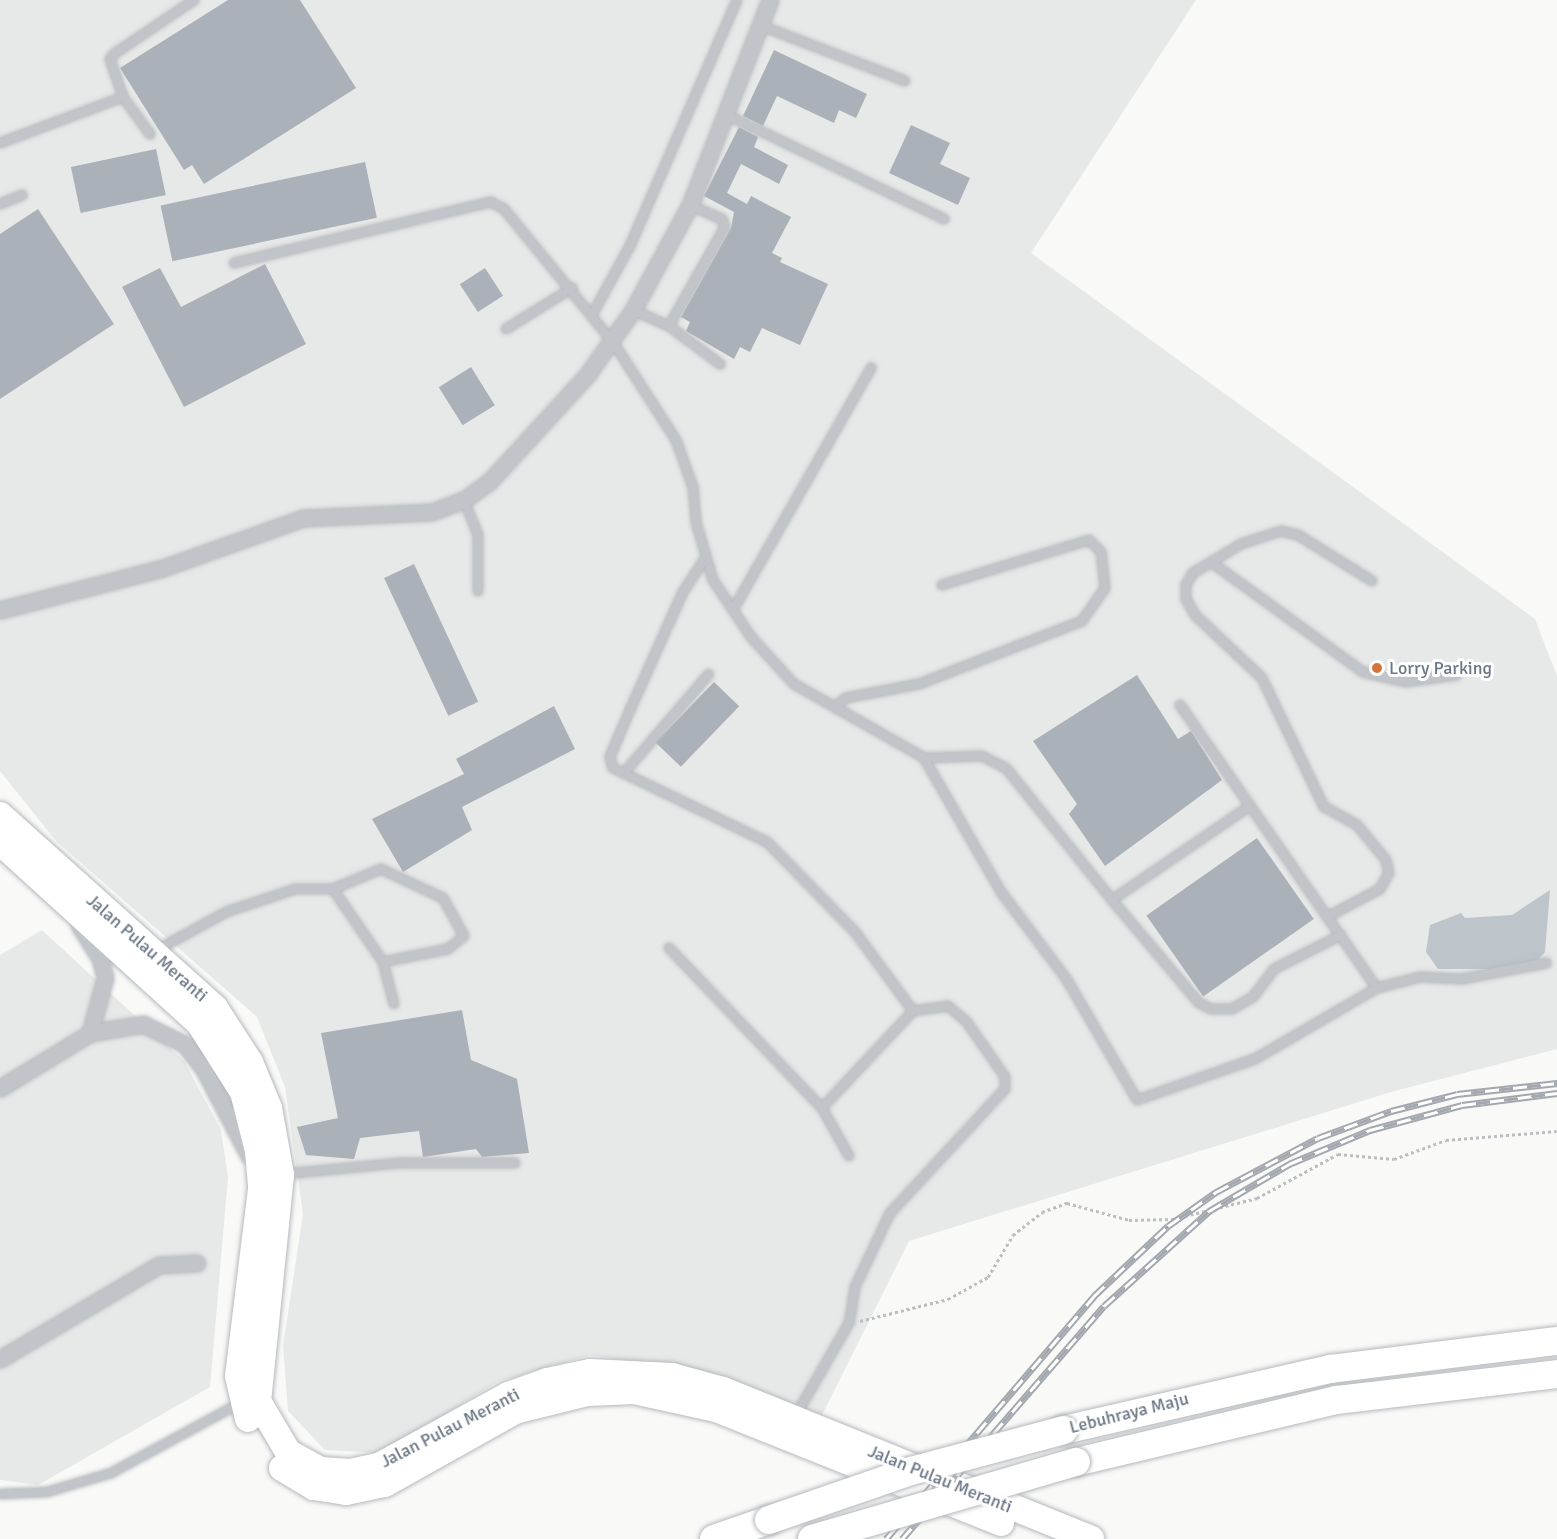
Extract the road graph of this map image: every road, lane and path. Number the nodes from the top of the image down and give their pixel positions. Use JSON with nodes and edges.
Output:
{"nodes":[{"id":1,"x":194,"y":0,"type":"edge"},
{"id":2,"x":737,"y":0,"type":"edge"},
{"id":3,"x":770,"y":0,"type":"edge"},
{"id":4,"x":759,"y":25,"type":"junction"},
{"id":5,"x":905,"y":81,"type":"dead end"},
{"id":6,"x":123,"y":97,"type":"junction"},
{"id":7,"x":727,"y":115,"type":"junction"},
{"id":8,"x":150,"y":134,"type":"dead end"},
{"id":9,"x":0,"y":143,"type":"edge"},
{"id":10,"x":22,"y":195,"type":"dead end"},
{"id":11,"x":0,"y":204,"type":"edge"},
{"id":12,"x":690,"y":205,"type":"junction"},
{"id":13,"x":944,"y":219,"type":"dead end"},
{"id":14,"x":234,"y":263,"type":"dead end"},
{"id":15,"x":572,"y":288,"type":"junction"},
{"id":16,"x":633,"y":310,"type":"junction"},
{"id":17,"x":592,"y":315,"type":"junction"},
{"id":18,"x":669,"y":326,"type":"junction"},
{"id":19,"x":506,"y":329,"type":"dead end"},
{"id":20,"x":613,"y":342,"type":"junction"},
{"id":21,"x":720,"y":363,"type":"dead end"},
{"id":22,"x":872,"y":368,"type":"dead end"},
{"id":23,"x":464,"y":500,"type":"junction"},
{"id":24,"x":706,"y":557,"type":"junction"},
{"id":25,"x":1211,"y":562,"type":"junction"},
{"id":26,"x":1372,"y":581,"type":"dead end"},
{"id":27,"x":942,"y":585,"type":"dead end"},
{"id":28,"x":478,"y":591,"type":"dead end"},
{"id":29,"x":0,"y":610,"type":"edge"},
{"id":30,"x":733,"y":610,"type":"junction"},
{"id":31,"x":709,"y":674,"type":"dead end"},
{"id":32,"x":1456,"y":675,"type":"dead end"},
{"id":33,"x":1180,"y":705,"type":"dead end"},
{"id":34,"x":834,"y":707,"type":"junction"},
{"id":35,"x":924,"y":758,"type":"junction"},
{"id":36,"x":624,"y":773,"type":"junction"},
{"id":37,"x":1250,"y":806,"type":"junction"},
{"id":38,"x":0,"y":815,"type":"edge"},
{"id":39,"x":0,"y":843,"type":"edge"},
{"id":40,"x":30,"y":869,"type":"junction"},
{"id":41,"x":333,"y":889,"type":"junction"},
{"id":42,"x":1112,"y":900,"type":"junction"},
{"id":43,"x":1327,"y":917,"type":"junction"},
{"id":44,"x":1341,"y":935,"type":"junction"},
{"id":45,"x":669,"y":948,"type":"dead end"},
{"id":46,"x":156,"y":951,"type":"junction"},
{"id":47,"x":383,"y":962,"type":"junction"},
{"id":48,"x":1548,"y":963,"type":"dead end"},
{"id":49,"x":1377,"y":988,"type":"junction"},
{"id":50,"x":394,"y":1004,"type":"dead end"},
{"id":51,"x":913,"y":1011,"type":"junction"},
{"id":52,"x":90,"y":1033,"type":"junction"},
{"id":53,"x":0,"y":1088,"type":"edge"},
{"id":54,"x":822,"y":1108,"type":"junction"},
{"id":55,"x":1557,"y":1131,"type":"edge"},
{"id":56,"x":849,"y":1156,"type":"dead end"},
{"id":57,"x":515,"y":1163,"type":"dead end"},
{"id":58,"x":271,"y":1182,"type":"junction"},
{"id":59,"x":197,"y":1263,"type":"dead end"},
{"id":60,"x":849,"y":1323,"type":"junction"},
{"id":61,"x":1557,"y":1341,"type":"edge"},
{"id":62,"x":0,"y":1359,"type":"edge"},
{"id":63,"x":1557,"y":1374,"type":"edge"},
{"id":64,"x":240,"y":1403,"type":"junction"},
{"id":65,"x":794,"y":1419,"type":"junction"},
{"id":66,"x":0,"y":1494,"type":"edge"},
{"id":67,"x":714,"y":1539,"type":"edge"},
{"id":68,"x":812,"y":1539,"type":"edge"},
{"id":69,"x":1043,"y":1539,"type":"edge"},
{"id":70,"x":1091,"y":1539,"type":"edge"}],
"edges":[{"from":1,"to":6,"type":"lane"},
{"from":2,"to":17,"type":"lane"},
{"from":3,"to":4,"type":"street"},
{"from":4,"to":5,"type":"lane"},
{"from":4,"to":7,"type":"street"},
{"from":6,"to":8,"type":"lane"},
{"from":6,"to":9,"type":"lane"},
{"from":7,"to":12,"type":"street"},
{"from":7,"to":13,"type":"lane"},
{"from":10,"to":11,"type":"lane"},
{"from":12,"to":16,"type":"street"},
{"from":12,"to":18,"type":"lane"},
{"from":14,"to":15,"type":"lane"},
{"from":15,"to":17,"type":"lane"},
{"from":15,"to":19,"type":"lane"},
{"from":16,"to":18,"type":"lane"},
{"from":16,"to":20,"type":"street"},
{"from":17,"to":20,"type":"lane"},
{"from":18,"to":21,"type":"lane"},
{"from":20,"to":23,"type":"street"},
{"from":20,"to":24,"type":"lane"},
{"from":22,"to":30,"type":"lane"},
{"from":23,"to":28,"type":"lane"},
{"from":23,"to":29,"type":"street"},
{"from":24,"to":30,"type":"lane"},
{"from":24,"to":36,"type":"lane"},
{"from":25,"to":26,"type":"lane"},
{"from":25,"to":32,"type":"lane"},
{"from":25,"to":43,"type":"lane"},
{"from":27,"to":34,"type":"lane"},
{"from":30,"to":34,"type":"lane"},
{"from":31,"to":36,"type":"lane"},
{"from":33,"to":37,"type":"lane"},
{"from":34,"to":35,"type":"lane"},
{"from":35,"to":42,"type":"lane"},
{"from":35,"to":49,"type":"lane"},
{"from":36,"to":51,"type":"lane"},
{"from":37,"to":42,"type":"lane"},
{"from":37,"to":43,"type":"lane"},
{"from":38,"to":46,"type":"main road","name":"Jalan Pulau Meranti"},
{"from":39,"to":40,"type":"main road","name":"Jalan Pulau Meranti"},
{"from":40,"to":52,"type":"street"},
{"from":40,"to":58,"type":"main road","name":"Jalan Pulau Meranti"},
{"from":41,"to":46,"type":"lane"},
{"from":41,"to":47,"type":"lane"},
{"from":41,"to":47,"type":"lane"},
{"from":42,"to":44,"type":"lane"},
{"from":43,"to":44,"type":"lane"},
{"from":44,"to":49,"type":"lane"},
{"from":45,"to":54,"type":"lane"},
{"from":46,"to":58,"type":"main road","name":"Jalan Pulau Meranti"},
{"from":47,"to":50,"type":"lane"},
{"from":48,"to":49,"type":"lane"},
{"from":51,"to":54,"type":"lane"},
{"from":51,"to":60,"type":"lane"},
{"from":52,"to":53,"type":"street"},
{"from":52,"to":58,"type":"street"},
{"from":54,"to":56,"type":"lane"},
{"from":55,"to":60,"type":"path"},
{"from":57,"to":58,"type":"lane"},
{"from":58,"to":64,"type":"main road","name":"Jalan Pulau Meranti"},
{"from":58,"to":65,"type":"main road","name":"Jalan Pulau Meranti"},
{"from":59,"to":62,"type":"street"},
{"from":60,"to":65,"type":"lane"},
{"from":61,"to":67,"type":"highway","name":"Lebuhraya Maju","bridge":true},
{"from":63,"to":68,"type":"highway","name":"Lebuhraya Maju","bridge":true},
{"from":64,"to":66,"type":"lane"},
{"from":64,"to":69,"type":"main road","name":"Jalan Pulau Meranti"},
{"from":65,"to":70,"type":"main road","name":"Jalan Pulau Meranti"}]}
